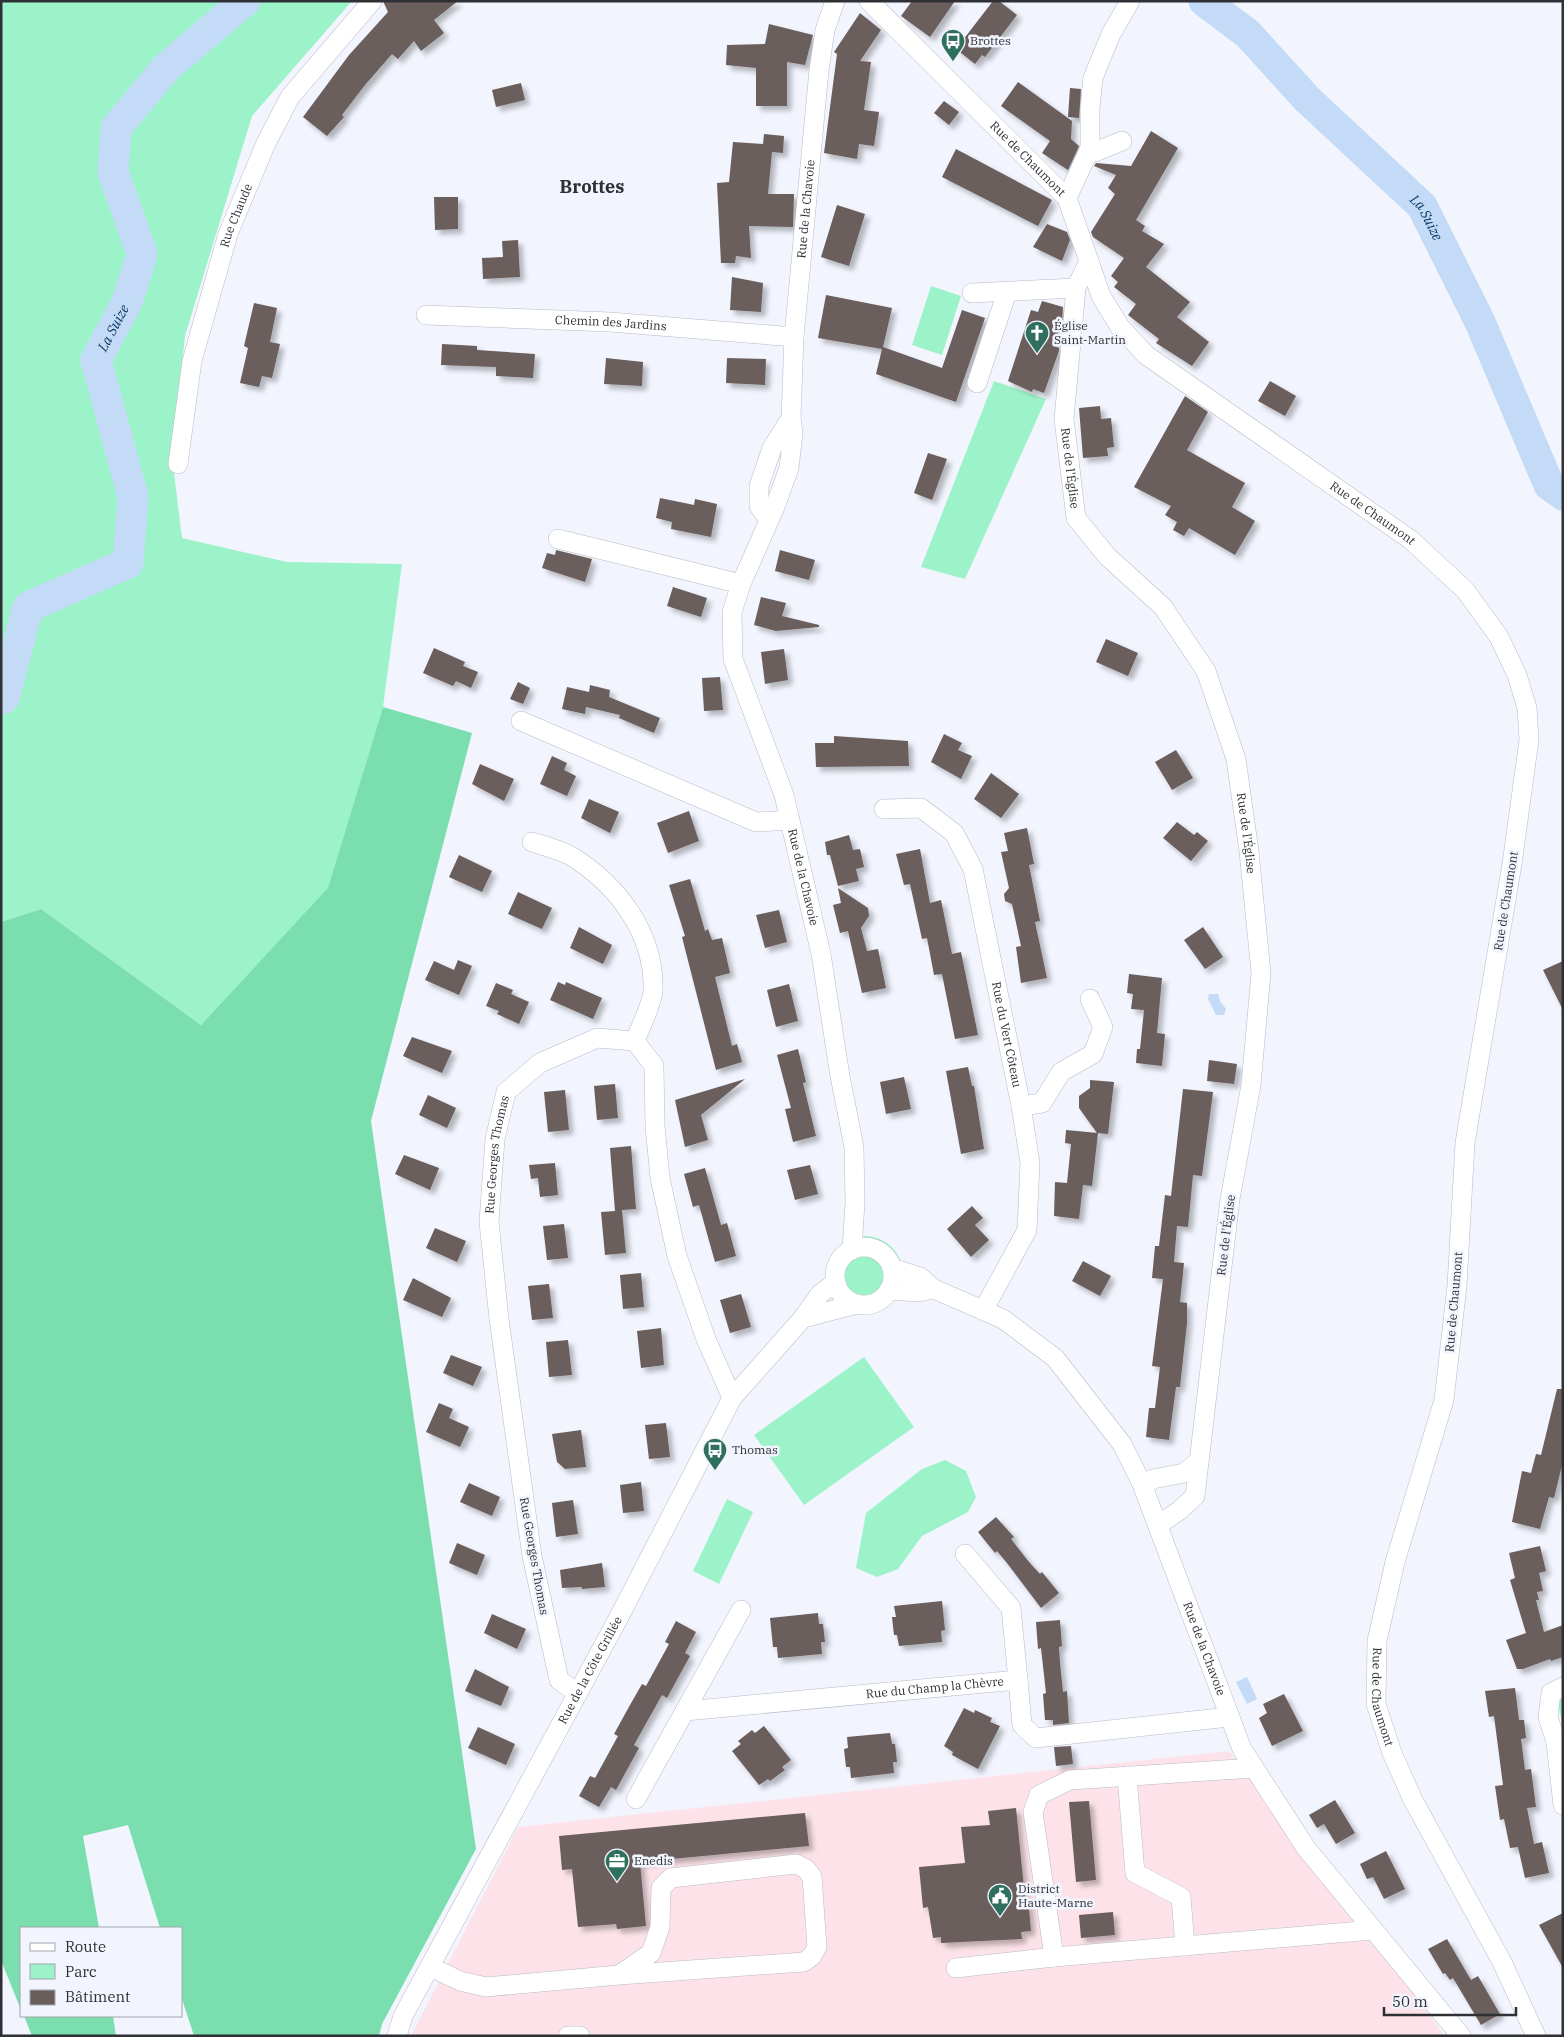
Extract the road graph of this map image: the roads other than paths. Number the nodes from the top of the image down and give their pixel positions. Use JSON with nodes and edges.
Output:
{"nodes":[{"id":1,"x":372,"y":1,"type":"edge"},
{"id":2,"x":835,"y":1,"type":"edge"},
{"id":3,"x":869,"y":1,"type":"edge"},
{"id":4,"x":1130,"y":1,"type":"edge"},
{"id":5,"x":1122,"y":141,"type":"dead end"},
{"id":6,"x":1090,"y":148,"type":"junction"},
{"id":7,"x":1067,"y":198,"type":"junction"},
{"id":8,"x":1089,"y":261,"type":"junction"},
{"id":9,"x":1076,"y":288,"type":"junction"},
{"id":10,"x":1008,"y":292,"type":"junction"},
{"id":11,"x":972,"y":293,"type":"dead end"},
{"id":12,"x":426,"y":314,"type":"dead end"},
{"id":13,"x":794,"y":337,"type":"junction"},
{"id":14,"x":977,"y":383,"type":"dead end"},
{"id":15,"x":178,"y":464,"type":"dead end"},
{"id":16,"x":558,"y":539,"type":"dead end"},
{"id":17,"x":741,"y":584,"type":"junction"},
{"id":18,"x":521,"y":721,"type":"dead end"},
{"id":19,"x":884,"y":809,"type":"dead end"},
{"id":20,"x":790,"y":820,"type":"junction"},
{"id":21,"x":532,"y":842,"type":"dead end"},
{"id":22,"x":1090,"y":999,"type":"dead end"},
{"id":23,"x":635,"y":1041,"type":"junction"},
{"id":24,"x":1021,"y":1106,"type":"junction"},
{"id":25,"x":852,"y":1250,"type":"junction"},
{"id":26,"x":892,"y":1268,"type":"junction"},
{"id":27,"x":836,"y":1282,"type":"junction"},
{"id":28,"x":934,"y":1289,"type":"junction"},
{"id":29,"x":889,"y":1290,"type":"junction"},
{"id":30,"x":856,"y":1304,"type":"junction"},
{"id":31,"x":984,"y":1309,"type":"junction"},
{"id":32,"x":803,"y":1318,"type":"junction"},
{"id":33,"x":732,"y":1398,"type":"junction"},
{"id":34,"x":1199,"y":1461,"type":"junction"},
{"id":35,"x":1142,"y":1484,"type":"junction"},
{"id":36,"x":1158,"y":1525,"type":"junction"},
{"id":37,"x":965,"y":1554,"type":"dead end"},
{"id":38,"x":741,"y":1610,"type":"dead end"},
{"id":39,"x":1018,"y":1680,"type":"junction"},
{"id":40,"x":1563,"y":1687,"type":"edge"},
{"id":41,"x":577,"y":1693,"type":"junction"},
{"id":42,"x":685,"y":1711,"type":"junction"},
{"id":43,"x":1229,"y":1717,"type":"junction"},
{"id":44,"x":1559,"y":1742,"type":"edge"},
{"id":45,"x":1254,"y":1768,"type":"junction"},
{"id":46,"x":1127,"y":1776,"type":"junction"},
{"id":47,"x":636,"y":1799,"type":"dead end"},
{"id":48,"x":1563,"y":1805,"type":"edge"},
{"id":49,"x":1373,"y":1930,"type":"junction"},
{"id":50,"x":1185,"y":1946,"type":"junction"},
{"id":51,"x":1054,"y":1956,"type":"junction"},
{"id":52,"x":431,"y":1967,"type":"junction"},
{"id":53,"x":956,"y":1968,"type":"dead end"},
{"id":54,"x":619,"y":1975,"type":"junction"},
{"id":55,"x":1537,"y":2035,"type":"edge"},
{"id":56,"x":397,"y":2036,"type":"edge"},
{"id":57,"x":568,"y":2036,"type":"edge"},
{"id":58,"x":580,"y":2036,"type":"edge"},
{"id":59,"x":1461,"y":2036,"type":"edge"}],
"edges":[{"from":1,"to":15,"type":"street","name":"Rue Chaude"},
{"from":2,"to":13,"type":"street","name":"Rue de la Chavoie"},
{"from":3,"to":7,"type":"street","name":"Rue de Chaumont"},
{"from":4,"to":6,"type":"street"},
{"from":5,"to":6,"type":"street"},
{"from":6,"to":7,"type":"street"},
{"from":7,"to":8,"type":"street","name":"Rue de Chaumont"},
{"from":8,"to":9,"type":"street","name":"Rue de l'Église"},
{"from":8,"to":55,"type":"street","name":"Rue de Chaumont"},
{"from":9,"to":10,"type":"street"},
{"from":9,"to":34,"type":"street","name":"Rue de l'Église"},
{"from":10,"to":11,"type":"street"},
{"from":10,"to":14,"type":"street"},
{"from":12,"to":13,"type":"street","name":"Chemin des Jardins"},
{"from":13,"to":17,"type":"street","name":"Rue de la Chavoie"},
{"from":16,"to":17,"type":"street"},
{"from":17,"to":20,"type":"street","name":"Rue de la Chavoie"},
{"from":18,"to":20,"type":"street"},
{"from":19,"to":24,"type":"street","name":"Rue du Vert Côteau"},
{"from":20,"to":25,"type":"street","name":"Rue de la Chavoie"},
{"from":21,"to":23,"type":"street"},
{"from":22,"to":24,"type":"street"},
{"from":23,"to":33,"type":"street"},
{"from":23,"to":41,"type":"street","name":"Rue Georges Thomas"},
{"from":24,"to":31,"type":"street","name":"Rue du Vert Côteau"},
{"from":25,"to":26,"type":"street"},
{"from":25,"to":27,"type":"street"},
{"from":26,"to":28,"type":"street","name":"Rue de la Chavoie"},
{"from":26,"to":29,"type":"street"},
{"from":27,"to":30,"type":"street"},
{"from":27,"to":32,"type":"street","name":"Rue de la Côte Grillée"},
{"from":28,"to":29,"type":"street","name":"Rue de la Chavoie"},
{"from":28,"to":31,"type":"street","name":"Rue de la Chavoie"},
{"from":29,"to":30,"type":"street"},
{"from":30,"to":32,"type":"street"},
{"from":31,"to":35,"type":"street","name":"Rue de la Chavoie"},
{"from":32,"to":33,"type":"street","name":"Rue de la Côte Grillée"},
{"from":33,"to":41,"type":"street","name":"Rue de la Côte Grillée"},
{"from":34,"to":35,"type":"street"},
{"from":34,"to":36,"type":"street","name":"Rue de l'Église"},
{"from":35,"to":36,"type":"street","name":"Rue de la Chavoie"},
{"from":36,"to":43,"type":"street","name":"Rue de la Chavoie"},
{"from":37,"to":39,"type":"street"},
{"from":38,"to":42,"type":"street"},
{"from":39,"to":42,"type":"street","name":"Rue du Champ la Chèvre"},
{"from":39,"to":43,"type":"street","name":"Rue du Champ la Chèvre"},
{"from":40,"to":44,"type":"street"},
{"from":41,"to":52,"type":"street","name":"Rue de la Côte Grillée"},
{"from":42,"to":47,"type":"street"},
{"from":43,"to":45,"type":"street","name":"Rue de la Chavoie"},
{"from":44,"to":48,"type":"street"},
{"from":45,"to":46,"type":"street"},
{"from":45,"to":49,"type":"street","name":"Rue de la Chavoie"},
{"from":46,"to":50,"type":"street"},
{"from":46,"to":51,"type":"street"},
{"from":49,"to":50,"type":"street"},
{"from":49,"to":59,"type":"street","name":"Rue de la Chavoie"},
{"from":50,"to":51,"type":"street"},
{"from":51,"to":53,"type":"street"},
{"from":52,"to":54,"type":"street"},
{"from":52,"to":56,"type":"street","name":"Rue de la Côte Grillée"},
{"from":54,"to":54,"type":"street"},
{"from":57,"to":58,"type":"street"}]}
